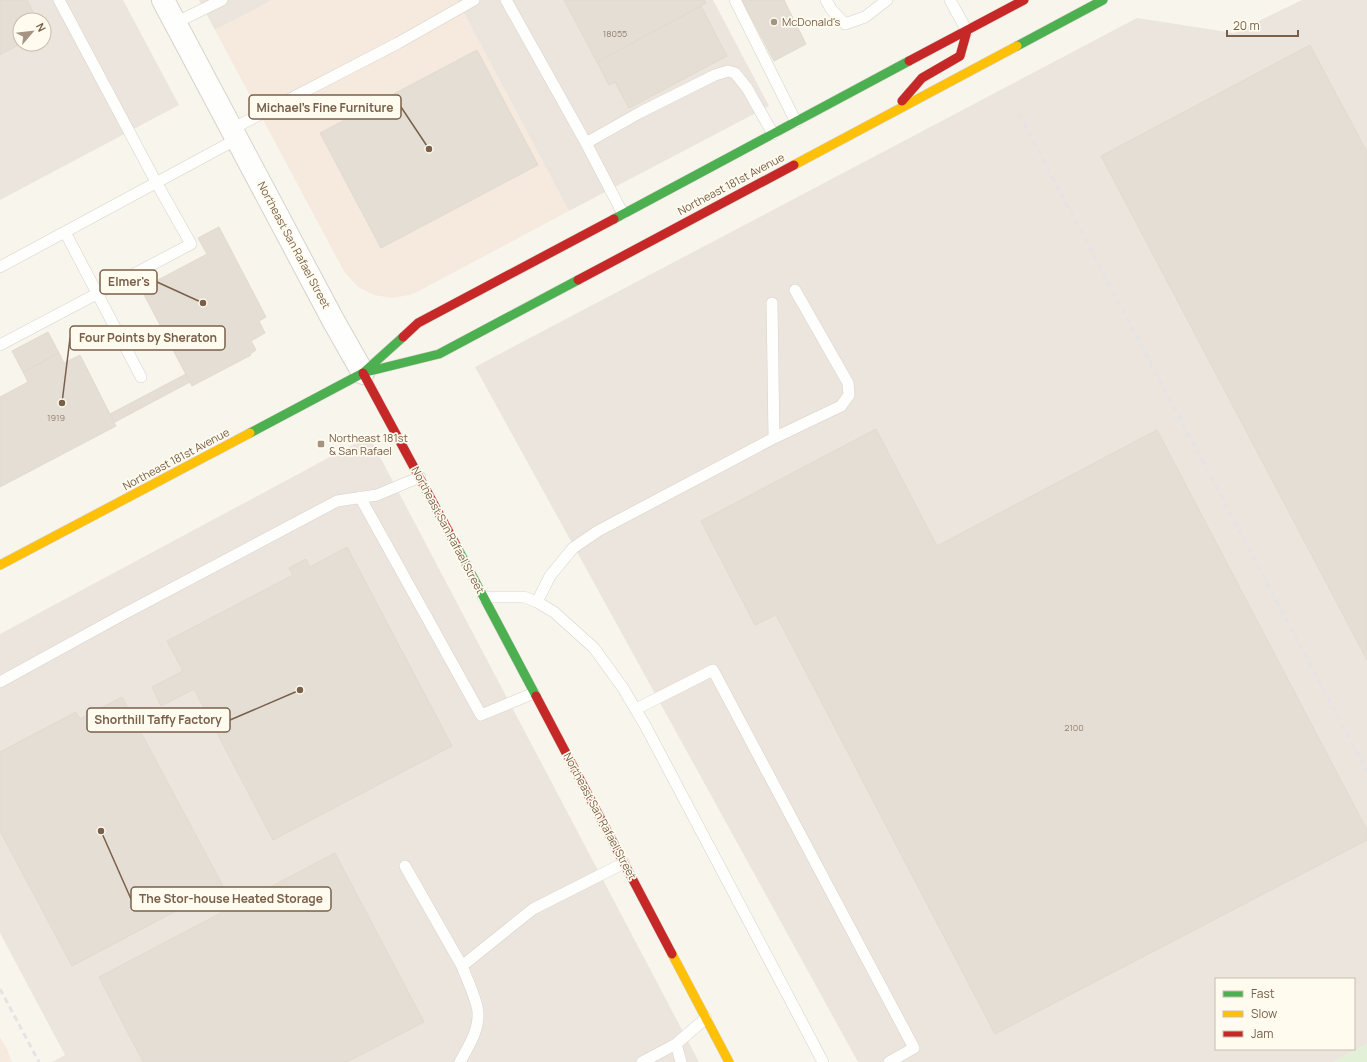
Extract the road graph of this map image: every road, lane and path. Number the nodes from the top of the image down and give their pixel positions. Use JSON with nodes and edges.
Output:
{"nodes":[{"id":1,"x":60,"y":0,"type":"edge"},
{"id":2,"x":163,"y":0,"type":"edge"},
{"id":3,"x":222,"y":0,"type":"edge"},
{"id":4,"x":474,"y":0,"type":"edge"},
{"id":5,"x":506,"y":0,"type":"edge"},
{"id":6,"x":735,"y":0,"type":"edge"},
{"id":7,"x":826,"y":0,"type":"edge"},
{"id":8,"x":887,"y":0,"type":"edge"},
{"id":9,"x":950,"y":0,"type":"edge"},
{"id":10,"x":1024,"y":0,"type":"edge"},
{"id":11,"x":1089,"y":0,"type":"edge"},
{"id":12,"x":1103,"y":0,"type":"edge"},
{"id":13,"x":1081,"y":11,"type":"junction"},
{"id":14,"x":175,"y":23,"type":"junction"},
{"id":15,"x":967,"y":31,"type":"junction"},
{"id":16,"x":895,"y":110,"type":"junction"},
{"id":17,"x":796,"y":122,"type":"junction"},
{"id":18,"x":234,"y":134,"type":"junction"},
{"id":19,"x":773,"y":134,"type":"junction"},
{"id":20,"x":586,"y":143,"type":"junction"},
{"id":21,"x":156,"y":182,"type":"junction"},
{"id":22,"x":623,"y":214,"type":"junction"},
{"id":23,"x":65,"y":232,"type":"junction"},
{"id":24,"x":0,"y":267,"type":"edge"},
{"id":25,"x":795,"y":290,"type":"dead end"},
{"id":26,"x":97,"y":293,"type":"junction"},
{"id":27,"x":772,"y":303,"type":"dead end"},
{"id":28,"x":0,"y":345,"type":"edge"},
{"id":29,"x":363,"y":373,"type":"junction"},
{"id":30,"x":141,"y":377,"type":"dead end"},
{"id":31,"x":774,"y":438,"type":"junction"},
{"id":32,"x":420,"y":476,"type":"junction"},
{"id":33,"x":360,"y":498,"type":"junction"},
{"id":34,"x":0,"y":565,"type":"edge"},
{"id":35,"x":483,"y":596,"type":"junction"},
{"id":36,"x":537,"y":602,"type":"junction"},
{"id":37,"x":0,"y":682,"type":"edge"},
{"id":38,"x":534,"y":692,"type":"junction"},
{"id":39,"x":636,"y":709,"type":"junction"},
{"id":40,"x":624,"y":863,"type":"junction"},
{"id":41,"x":405,"y":866,"type":"dead end"},
{"id":42,"x":462,"y":966,"type":"junction"},
{"id":43,"x":706,"y":1018,"type":"junction"},
{"id":44,"x":676,"y":1044,"type":"junction"},
{"id":45,"x":460,"y":1062,"type":"edge"},
{"id":46,"x":642,"y":1062,"type":"edge"},
{"id":47,"x":681,"y":1062,"type":"edge"},
{"id":48,"x":730,"y":1062,"type":"edge"},
{"id":49,"x":823,"y":1062,"type":"edge"},
{"id":50,"x":889,"y":1062,"type":"edge"}],
"edges":[{"from":1,"to":21,"type":"lane"},
{"from":2,"to":14,"type":"street","name":"Northeast San Rafael Street"},
{"from":3,"to":14,"type":"lane"},
{"from":4,"to":18,"type":"lane"},
{"from":5,"to":20,"type":"lane"},
{"from":6,"to":17,"type":"lane"},
{"from":7,"to":8,"type":"lane"},
{"from":9,"to":15,"type":"lane"},
{"from":10,"to":15,"type":"main road","name":"Northeast 181st Avenue"},
{"from":11,"to":13,"type":"main road"},
{"from":12,"to":13,"type":"main road","name":"Northeast 181st Avenue"},
{"from":13,"to":16,"type":"main road","name":"Northeast 181st Avenue"},
{"from":14,"to":18,"type":"street","name":"Northeast San Rafael Street"},
{"from":15,"to":16,"type":"main road"},
{"from":15,"to":17,"type":"main road","name":"Northeast 181st Avenue"},
{"from":16,"to":29,"type":"main road","name":"Northeast 181st Avenue"},
{"from":17,"to":19,"type":"main road","name":"Northeast 181st Avenue"},
{"from":18,"to":21,"type":"lane"},
{"from":18,"to":29,"type":"street","name":"Northeast San Rafael Street"},
{"from":19,"to":20,"type":"lane"},
{"from":19,"to":22,"type":"main road","name":"Northeast 181st Avenue"},
{"from":20,"to":22,"type":"lane"},
{"from":21,"to":23,"type":"lane"},
{"from":21,"to":26,"type":"lane"},
{"from":22,"to":29,"type":"main road","name":"Northeast 181st Avenue"},
{"from":23,"to":24,"type":"lane"},
{"from":23,"to":26,"type":"lane"},
{"from":25,"to":31,"type":"lane"},
{"from":26,"to":28,"type":"lane"},
{"from":26,"to":30,"type":"lane"},
{"from":27,"to":31,"type":"lane"},
{"from":29,"to":32,"type":"main road","name":"Northeast San Rafael Street"},
{"from":29,"to":34,"type":"main road","name":"Northeast 181st Avenue"},
{"from":31,"to":36,"type":"lane"},
{"from":32,"to":33,"type":"lane"},
{"from":32,"to":35,"type":"main road","name":"Northeast San Rafael Street"},
{"from":33,"to":37,"type":"lane"},
{"from":33,"to":38,"type":"lane"},
{"from":35,"to":36,"type":"lane"},
{"from":35,"to":38,"type":"main road","name":"Northeast San Rafael Street"},
{"from":36,"to":39,"type":"lane"},
{"from":38,"to":40,"type":"main road","name":"Northeast San Rafael Street"},
{"from":39,"to":49,"type":"lane"},
{"from":39,"to":50,"type":"lane"},
{"from":40,"to":42,"type":"lane"},
{"from":40,"to":43,"type":"main road","name":"Northeast San Rafael Street"},
{"from":41,"to":42,"type":"lane"},
{"from":42,"to":45,"type":"lane"},
{"from":43,"to":44,"type":"lane"},
{"from":43,"to":48,"type":"main road","name":"Northeast San Rafael Street"},
{"from":44,"to":46,"type":"lane"},
{"from":44,"to":47,"type":"lane"}]}
